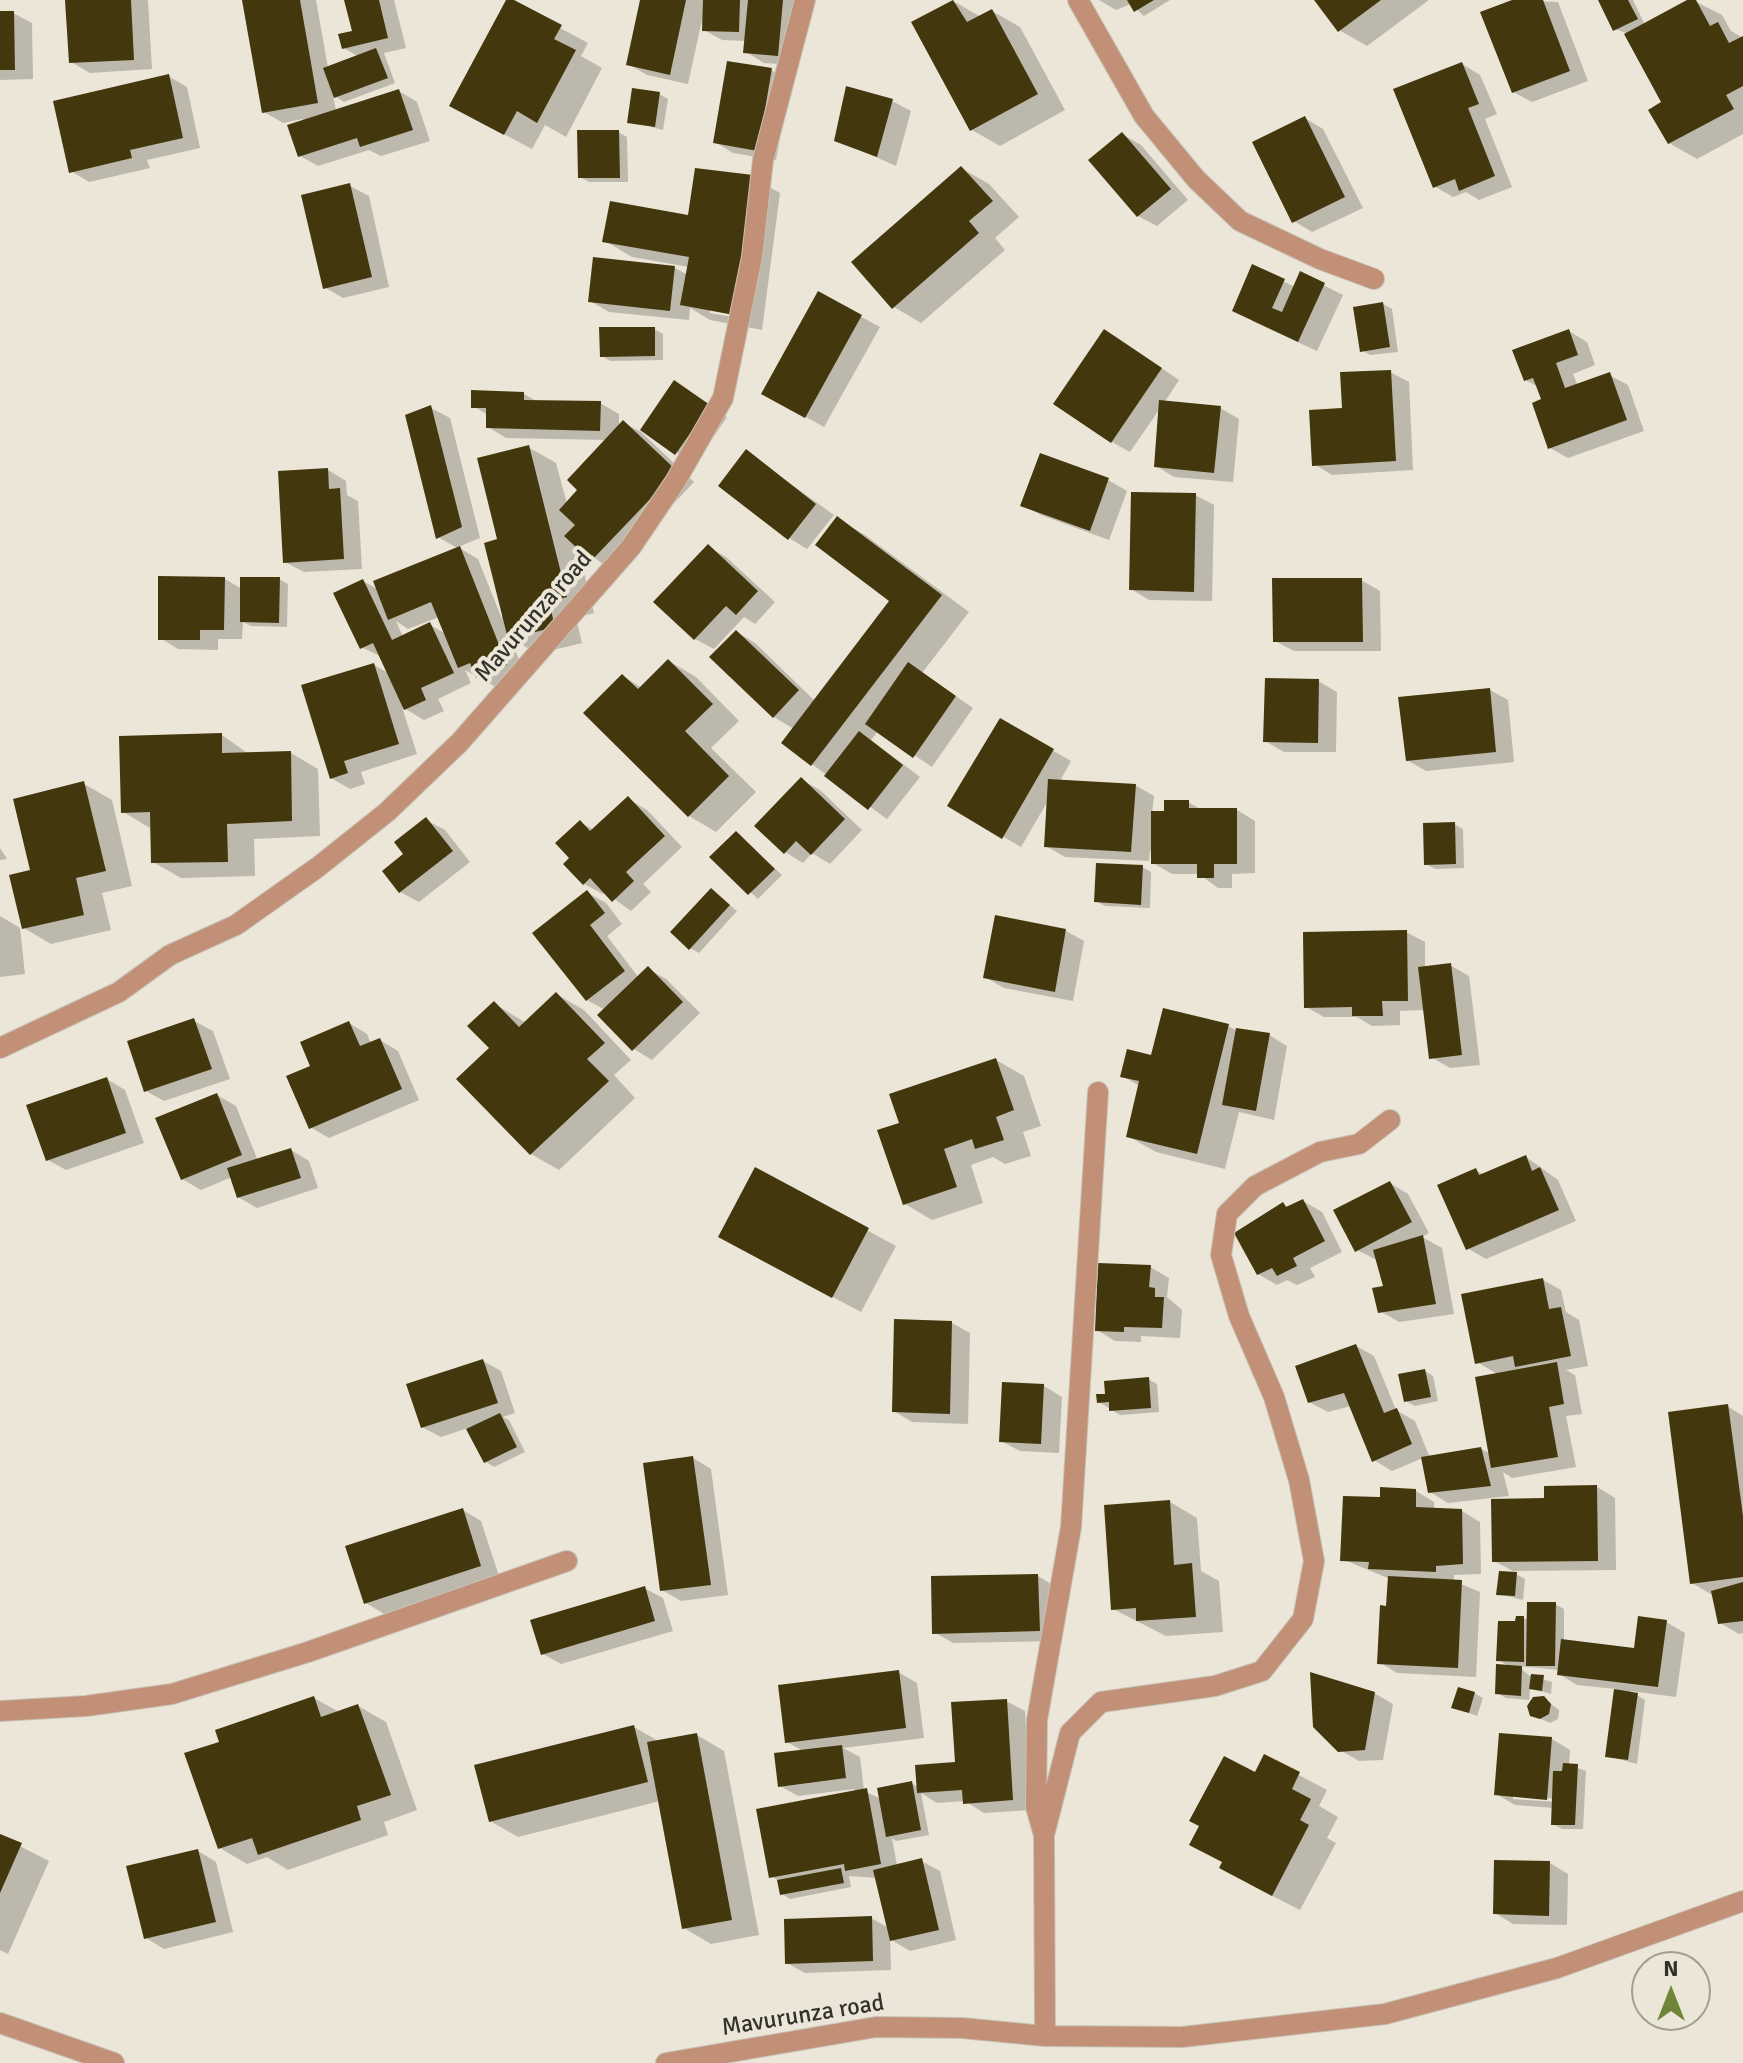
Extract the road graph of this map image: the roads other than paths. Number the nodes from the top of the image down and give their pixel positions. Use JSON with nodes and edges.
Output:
{"nodes":[{"id":1,"x":805,"y":0,"type":"edge"},
{"id":2,"x":1078,"y":0,"type":"edge"},
{"id":3,"x":1374,"y":279,"type":"dead end"},
{"id":4,"x":0,"y":1048,"type":"edge"},
{"id":5,"x":1098,"y":1092,"type":"dead end"},
{"id":6,"x":1390,"y":1120,"type":"dead end"},
{"id":7,"x":567,"y":1561,"type":"dead end"},
{"id":8,"x":0,"y":1711,"type":"edge"},
{"id":9,"x":1044,"y":1835,"type":"junction"},
{"id":10,"x":1743,"y":1901,"type":"edge"},
{"id":11,"x":0,"y":2023,"type":"edge"},
{"id":12,"x":1045,"y":2036,"type":"junction"},
{"id":13,"x":114,"y":2063,"type":"edge"},
{"id":14,"x":666,"y":2063,"type":"edge"}],
"edges":[{"from":1,"to":4,"type":"street","name":"Mavurunza road"},
{"from":2,"to":3,"type":"street"},
{"from":5,"to":9,"type":"street"},
{"from":6,"to":9,"type":"street"},
{"from":7,"to":8,"type":"street"},
{"from":9,"to":12,"type":"street"},
{"from":10,"to":12,"type":"street","name":"Mavurunza road"},
{"from":11,"to":13,"type":"street"},
{"from":12,"to":14,"type":"street","name":"Mavurunza road"}]}
